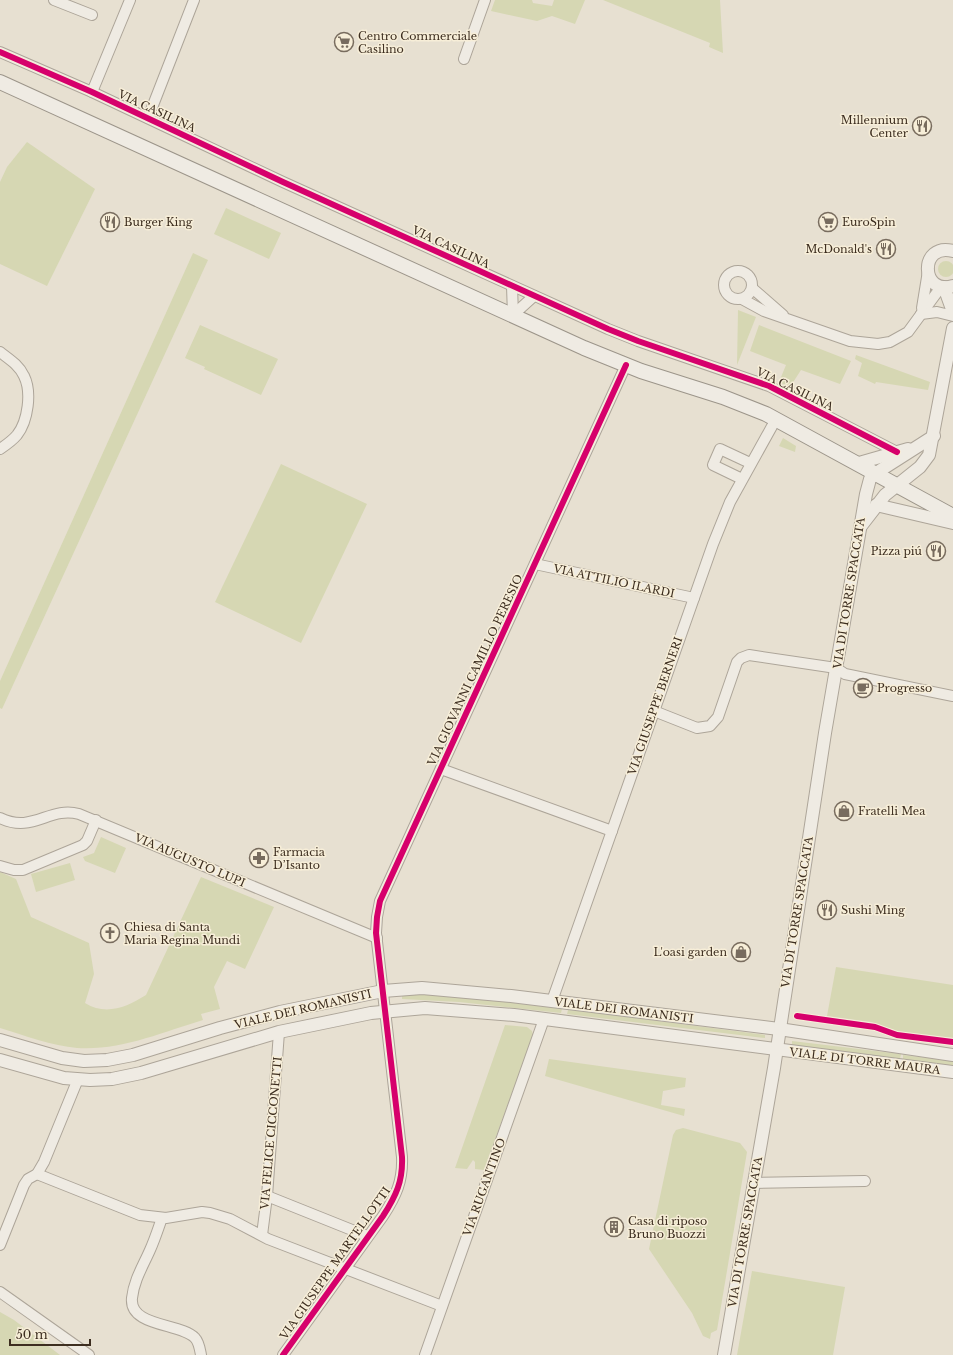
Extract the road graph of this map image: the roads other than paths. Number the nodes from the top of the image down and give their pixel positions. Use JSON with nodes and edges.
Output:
{"nodes":[{"id":1,"x":54,"y":0,"type":"edge"},
{"id":2,"x":130,"y":0,"type":"edge"},
{"id":3,"x":194,"y":0,"type":"edge"},
{"id":4,"x":485,"y":0,"type":"edge"},
{"id":5,"x":92,"y":15,"type":"dead end"},
{"id":6,"x":0,"y":52,"type":"edge"},
{"id":7,"x":464,"y":59,"type":"dead end"},
{"id":8,"x":0,"y":82,"type":"edge"},
{"id":9,"x":0,"y":88,"type":"edge"},
{"id":10,"x":92,"y":92,"type":"junction"},
{"id":11,"x":25,"y":93,"type":"junction"},
{"id":12,"x":148,"y":118,"type":"junction"},
{"id":13,"x":951,"y":249,"type":"edge"},
{"id":14,"x":928,"y":271,"type":"junction"},
{"id":15,"x":512,"y":286,"type":"junction"},
{"id":16,"x":946,"y":287,"type":"edge"},
{"id":17,"x":752,"y":288,"type":"junction"},
{"id":18,"x":534,"y":296,"type":"junction"},
{"id":19,"x":742,"y":299,"type":"junction"},
{"id":20,"x":953,"y":312,"type":"edge"},
{"id":21,"x":921,"y":314,"type":"junction"},
{"id":22,"x":513,"y":315,"type":"junction"},
{"id":23,"x":953,"y":316,"type":"edge"},
{"id":24,"x":788,"y":318,"type":"junction"},
{"id":25,"x":953,"y":328,"type":"edge"},
{"id":26,"x":0,"y":352,"type":"edge"},
{"id":27,"x":626,"y":365,"type":"junction"},
{"id":28,"x":776,"y":419,"type":"junction"},
{"id":29,"x":934,"y":436,"type":"junction"},
{"id":30,"x":921,"y":446,"type":"junction"},
{"id":31,"x":0,"y":449,"type":"edge"},
{"id":32,"x":897,"y":452,"type":"junction"},
{"id":33,"x":750,"y":463,"type":"junction"},
{"id":34,"x":859,"y":463,"type":"junction"},
{"id":35,"x":876,"y":472,"type":"junction"},
{"id":36,"x":742,"y":479,"type":"junction"},
{"id":37,"x":897,"y":484,"type":"junction"},
{"id":38,"x":876,"y":505,"type":"junction"},
{"id":39,"x":953,"y":516,"type":"edge"},
{"id":40,"x":953,"y":523,"type":"edge"},
{"id":41,"x":860,"y":529,"type":"junction"},
{"id":42,"x":535,"y":564,"type":"junction"},
{"id":43,"x":694,"y":598,"type":"junction"},
{"id":44,"x":836,"y":668,"type":"junction"},
{"id":45,"x":953,"y":696,"type":"edge"},
{"id":46,"x":654,"y":711,"type":"junction"},
{"id":47,"x":441,"y":769,"type":"junction"},
{"id":48,"x":0,"y":818,"type":"edge"},
{"id":49,"x":96,"y":820,"type":"junction"},
{"id":50,"x":612,"y":831,"type":"junction"},
{"id":51,"x":0,"y":866,"type":"edge"},
{"id":52,"x":377,"y":938,"type":"junction"},
{"id":53,"x":383,"y":991,"type":"junction"},
{"id":54,"x":552,"y":1001,"type":"junction"},
{"id":55,"x":386,"y":1011,"type":"junction"},
{"id":56,"x":544,"y":1019,"type":"junction"},
{"id":57,"x":779,"y":1029,"type":"junction"},
{"id":58,"x":279,"y":1032,"type":"junction"},
{"id":59,"x":0,"y":1040,"type":"edge"},
{"id":60,"x":777,"y":1049,"type":"junction"},
{"id":61,"x":953,"y":1055,"type":"edge"},
{"id":62,"x":0,"y":1060,"type":"edge"},
{"id":63,"x":953,"y":1072,"type":"edge"},
{"id":64,"x":78,"y":1079,"type":"junction"},
{"id":65,"x":37,"y":1174,"type":"junction"},
{"id":66,"x":865,"y":1181,"type":"dead end"},
{"id":67,"x":754,"y":1183,"type":"junction"},
{"id":68,"x":267,"y":1196,"type":"junction"},
{"id":69,"x":162,"y":1218,"type":"junction"},
{"id":70,"x":262,"y":1235,"type":"junction"},
{"id":71,"x":367,"y":1236,"type":"junction"},
{"id":72,"x":0,"y":1245,"type":"edge"},
{"id":73,"x":345,"y":1269,"type":"junction"},
{"id":74,"x":0,"y":1292,"type":"edge"},
{"id":75,"x":442,"y":1306,"type":"junction"},
{"id":76,"x":89,"y":1355,"type":"edge"},
{"id":77,"x":201,"y":1355,"type":"edge"},
{"id":78,"x":283,"y":1355,"type":"edge"},
{"id":79,"x":425,"y":1355,"type":"edge"},
{"id":80,"x":724,"y":1355,"type":"edge"}],
"edges":[{"from":1,"to":5,"type":"street"},
{"from":2,"to":10,"type":"street"},
{"from":3,"to":12,"type":"street"},
{"from":4,"to":7,"type":"street"},
{"from":6,"to":10,"type":"street","name":"VIA CASILINA"},
{"from":8,"to":11,"type":"main road"},
{"from":9,"to":11,"type":"main road"},
{"from":10,"to":12,"type":"street","name":"VIA CASILINA"},
{"from":11,"to":22,"type":"main road"},
{"from":12,"to":15,"type":"street","name":"VIA CASILINA"},
{"from":13,"to":14,"type":"street"},
{"from":14,"to":16,"type":"street"},
{"from":14,"to":21,"type":"street"},
{"from":15,"to":18,"type":"street","name":"VIA CASILINA"},
{"from":15,"to":22,"type":"street"},
{"from":16,"to":20,"type":"street"},
{"from":16,"to":21,"type":"street"},
{"from":17,"to":19,"type":"street"},
{"from":17,"to":19,"type":"street"},
{"from":17,"to":24,"type":"street"},
{"from":18,"to":22,"type":"street"},
{"from":18,"to":32,"type":"street","name":"VIA CASILINA"},
{"from":19,"to":24,"type":"street"},
{"from":21,"to":23,"type":"street"},
{"from":21,"to":24,"type":"street"},
{"from":22,"to":27,"type":"main road"},
{"from":25,"to":29,"type":"street","name":"VIA DI TORRE SPACCATA"},
{"from":26,"to":31,"type":"street"},
{"from":27,"to":28,"type":"main road"},
{"from":27,"to":42,"type":"street","name":"VIA GIOVANNI CAMILLO PERESIO"},
{"from":28,"to":33,"type":"street","name":"VIA GIUSEPPE BERNERI"},
{"from":28,"to":34,"type":"main road"},
{"from":29,"to":30,"type":"street"},
{"from":29,"to":37,"type":"street","name":"VIA DI TORRE SPACCATA"},
{"from":30,"to":32,"type":"street"},
{"from":30,"to":35,"type":"street"},
{"from":32,"to":34,"type":"street"},
{"from":33,"to":36,"type":"street","name":"VIA GIUSEPPE BERNERI"},
{"from":33,"to":36,"type":"street"},
{"from":34,"to":35,"type":"main road"},
{"from":35,"to":37,"type":"main road"},
{"from":35,"to":41,"type":"street","name":"VIA DI TORRE SPACCATA"},
{"from":36,"to":43,"type":"street","name":"VIA GIUSEPPE BERNERI"},
{"from":37,"to":38,"type":"street","name":"VIA DI TORRE SPACCATA"},
{"from":37,"to":39,"type":"main road"},
{"from":38,"to":40,"type":"street"},
{"from":38,"to":41,"type":"street","name":"VIA DI TORRE SPACCATA"},
{"from":41,"to":44,"type":"street","name":"VIA DI TORRE SPACCATA"},
{"from":42,"to":43,"type":"street","name":"VIA ATTILIO ILARDI"},
{"from":42,"to":47,"type":"street","name":"VIA GIOVANNI CAMILLO PERESIO"},
{"from":43,"to":46,"type":"street","name":"VIA GIUSEPPE BERNERI"},
{"from":44,"to":45,"type":"street"},
{"from":44,"to":46,"type":"street"},
{"from":44,"to":57,"type":"street","name":"VIA DI TORRE SPACCATA"},
{"from":46,"to":50,"type":"street","name":"VIA GIUSEPPE BERNERI"},
{"from":47,"to":50,"type":"street"},
{"from":47,"to":52,"type":"street","name":"VIA GIOVANNI CAMILLO PERESIO"},
{"from":48,"to":49,"type":"street","name":"VIA AUGUSTO LUPI"},
{"from":49,"to":51,"type":"street"},
{"from":49,"to":52,"type":"street","name":"VIA AUGUSTO LUPI"},
{"from":50,"to":54,"type":"street","name":"VIA GIUSEPPE BERNERI"},
{"from":52,"to":53,"type":"street","name":"VIA GIOVANNI CAMILLO PERESIO"},
{"from":53,"to":54,"type":"street","name":"VIALE DEI ROMANISTI"},
{"from":53,"to":55,"type":"street","name":"VIA GIUSEPPE MARTELLOTTI"},
{"from":53,"to":59,"type":"street","name":"VIALE DEI ROMANISTI"},
{"from":54,"to":57,"type":"street","name":"VIALE DEI ROMANISTI"},
{"from":55,"to":56,"type":"street","name":"VIALE DEI ROMANISTI"},
{"from":55,"to":58,"type":"street","name":"VIALE DEI ROMANISTI"},
{"from":55,"to":71,"type":"street","name":"VIA GIUSEPPE MARTELLOTTI"},
{"from":56,"to":60,"type":"street","name":"VIALE DEI ROMANISTI"},
{"from":56,"to":75,"type":"street","name":"VIA RUGANTINO"},
{"from":57,"to":60,"type":"street","name":"VIA DI TORRE SPACCATA"},
{"from":57,"to":61,"type":"street","name":"VIALE DI TORRE MAURA"},
{"from":58,"to":64,"type":"street","name":"VIALE DEI ROMANISTI"},
{"from":58,"to":68,"type":"street","name":"VIA FELICE CICCONETTI"},
{"from":60,"to":63,"type":"street","name":"VIALE DI TORRE MAURA"},
{"from":60,"to":67,"type":"street","name":"VIA DI TORRE SPACCATA"},
{"from":62,"to":64,"type":"street","name":"VIALE DEI ROMANISTI"},
{"from":64,"to":65,"type":"street"},
{"from":65,"to":69,"type":"street"},
{"from":65,"to":72,"type":"street"},
{"from":66,"to":67,"type":"street"},
{"from":67,"to":80,"type":"street","name":"VIA DI TORRE SPACCATA"},
{"from":68,"to":70,"type":"street","name":"VIA FELICE CICCONETTI"},
{"from":68,"to":71,"type":"street"},
{"from":69,"to":70,"type":"street"},
{"from":69,"to":77,"type":"street"},
{"from":70,"to":73,"type":"street"},
{"from":71,"to":73,"type":"street","name":"VIA GIUSEPPE MARTELLOTTI"},
{"from":73,"to":75,"type":"street"},
{"from":73,"to":78,"type":"street","name":"VIA GIUSEPPE MARTELLOTTI"},
{"from":74,"to":76,"type":"street"},
{"from":75,"to":79,"type":"street","name":"VIA RUGANTINO"}]}
